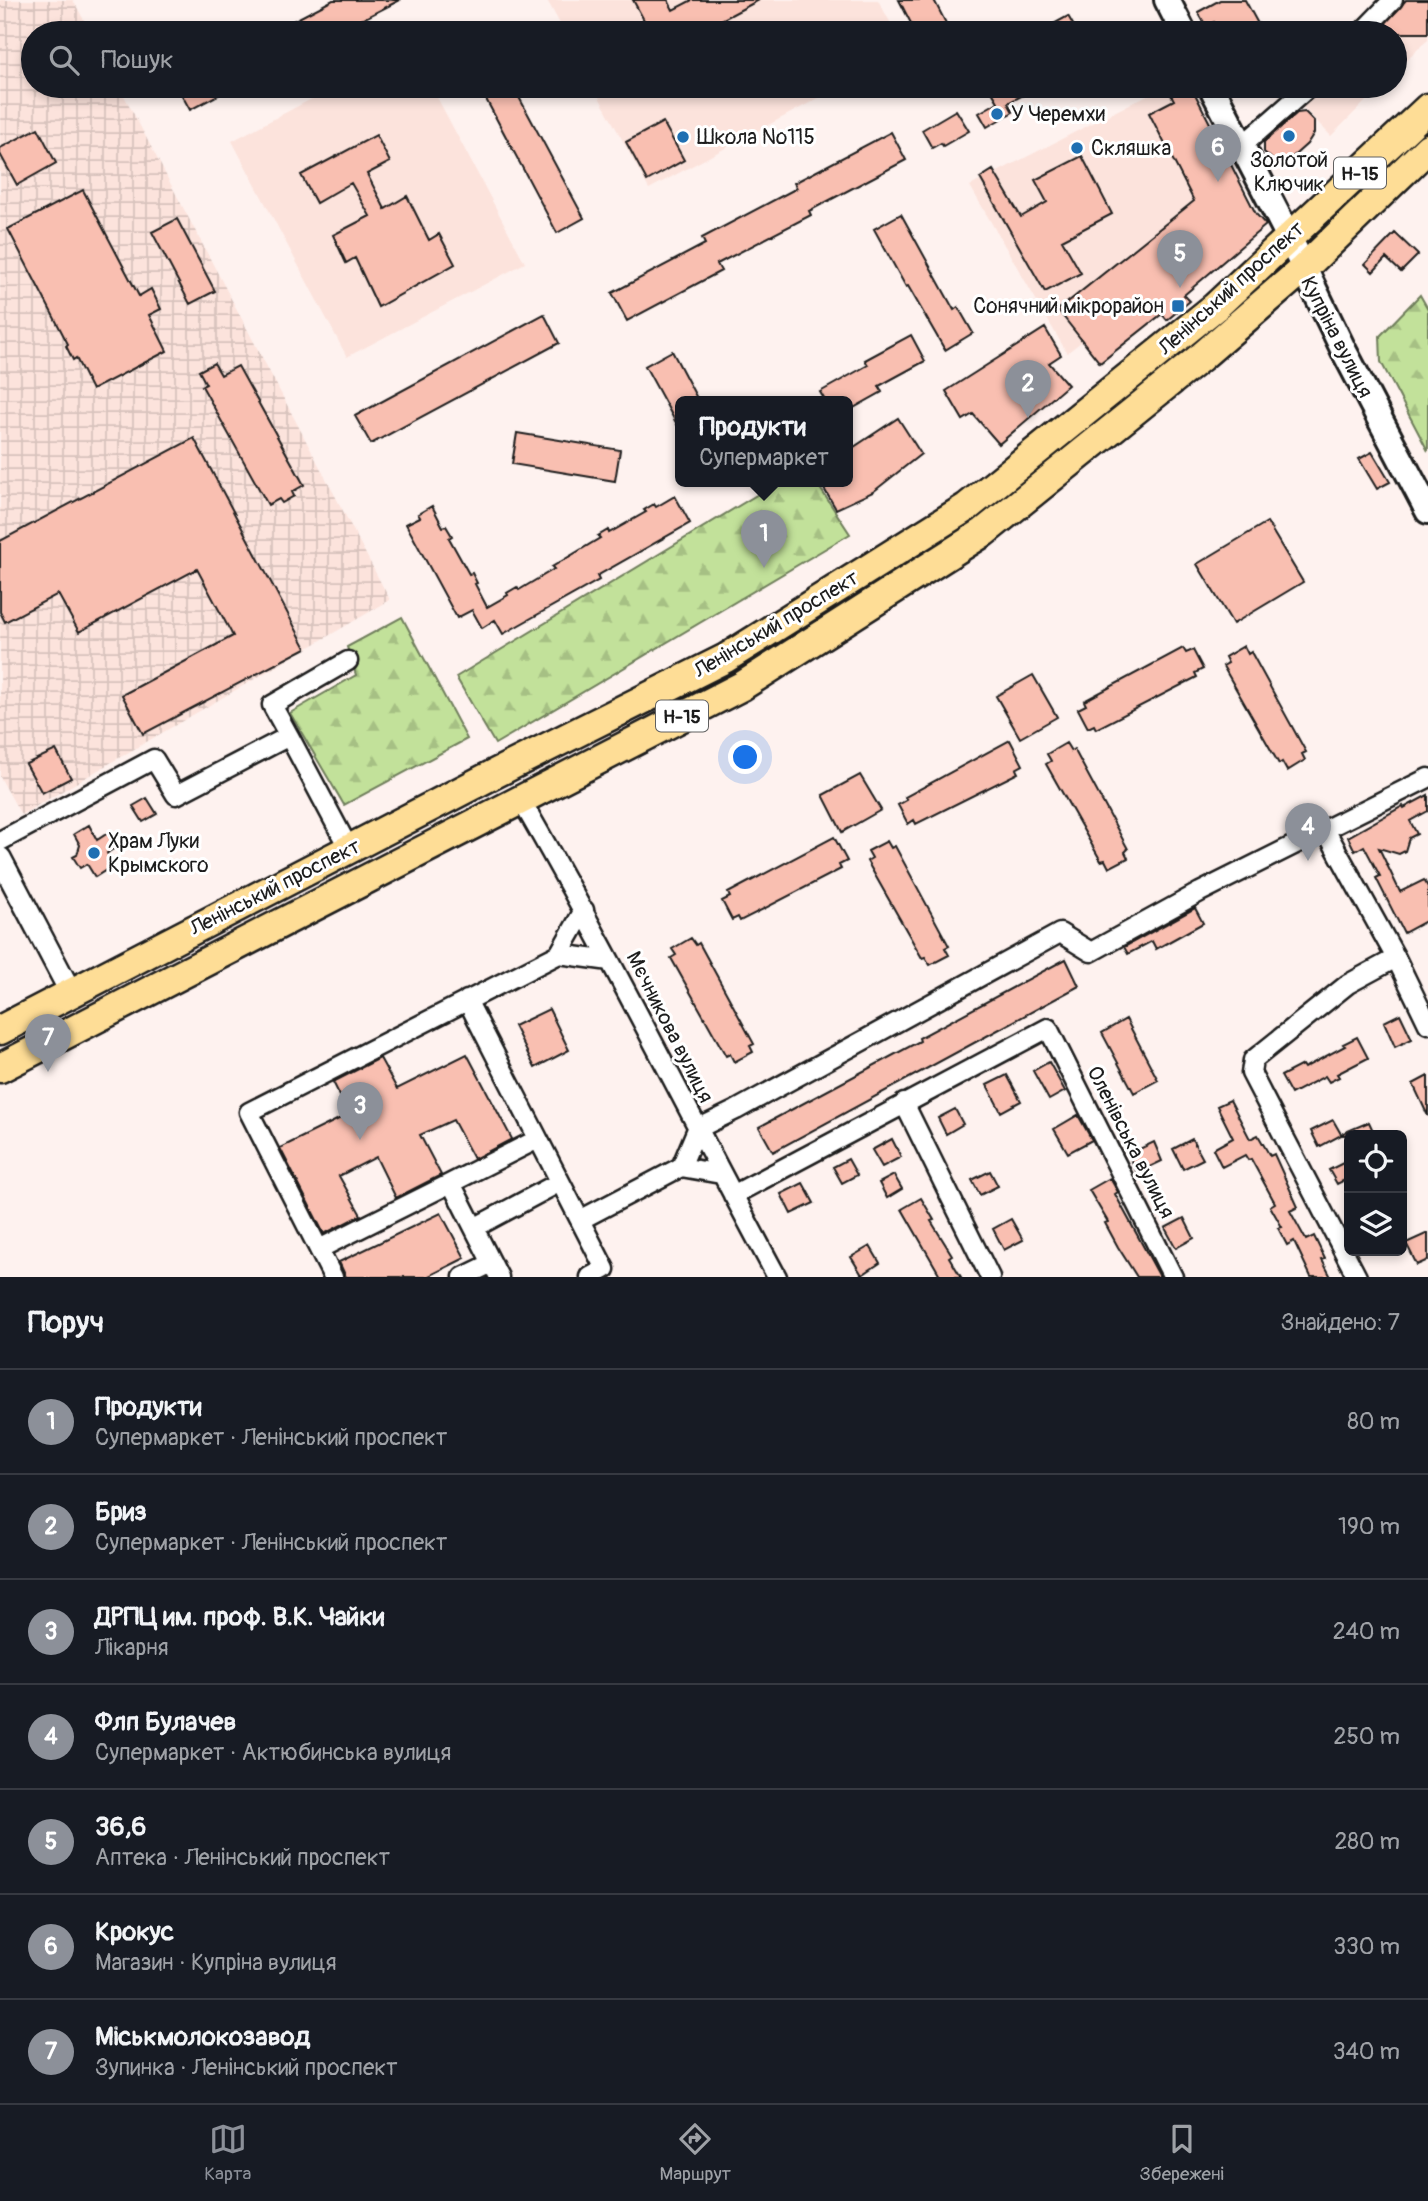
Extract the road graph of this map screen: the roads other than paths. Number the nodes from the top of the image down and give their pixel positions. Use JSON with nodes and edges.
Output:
{"nodes":[{"id":1,"x":1167,"y":0,"type":"edge"},
{"id":2,"x":1393,"y":0,"type":"edge"},
{"id":3,"x":1178,"y":21,"type":"edge"},
{"id":4,"x":1373,"y":21,"type":"edge"},
{"id":5,"x":1218,"y":98,"type":"edge"},
{"id":6,"x":1296,"y":98,"type":"edge"},
{"id":7,"x":1428,"y":107,"type":"edge"},
{"id":8,"x":1243,"y":145,"type":"junction"},
{"id":9,"x":1428,"y":148,"type":"edge"},
{"id":10,"x":1289,"y":237,"type":"junction"},
{"id":11,"x":1303,"y":269,"type":"junction"},
{"id":12,"x":1428,"y":511,"type":"edge"},
{"id":13,"x":348,"y":661,"type":"dead end"},
{"id":14,"x":289,"y":736,"type":"junction"},
{"id":15,"x":1427,"y":780,"type":"edge"},
{"id":16,"x":521,"y":800,"type":"junction"},
{"id":17,"x":1326,"y":831,"type":"junction"},
{"id":18,"x":0,"y":841,"type":"edge"},
{"id":19,"x":349,"y":849,"type":"junction"},
{"id":20,"x":0,"y":858,"type":"edge"},
{"id":21,"x":584,"y":910,"type":"junction"},
{"id":22,"x":164,"y":945,"type":"junction"},
{"id":23,"x":559,"y":954,"type":"junction"},
{"id":24,"x":1396,"y":958,"type":"junction"},
{"id":25,"x":610,"y":961,"type":"junction"},
{"id":26,"x":180,"y":975,"type":"junction"},
{"id":27,"x":71,"y":993,"type":"junction"},
{"id":28,"x":467,"y":1000,"type":"junction"},
{"id":29,"x":1428,"y":1024,"type":"edge"},
{"id":30,"x":0,"y":1030,"type":"edge"},
{"id":31,"x":4,"y":1057,"type":"edge"},
{"id":32,"x":904,"y":1103,"type":"junction"},
{"id":33,"x":697,"y":1129,"type":"junction"},
{"id":34,"x":538,"y":1139,"type":"junction"},
{"id":35,"x":681,"y":1167,"type":"junction"},
{"id":36,"x":721,"y":1174,"type":"junction"},
{"id":37,"x":457,"y":1180,"type":"junction"},
{"id":38,"x":560,"y":1182,"type":"junction"},
{"id":39,"x":733,"y":1195,"type":"junction"},
{"id":40,"x":580,"y":1220,"type":"junction"},
{"id":41,"x":474,"y":1228,"type":"junction"},
{"id":42,"x":319,"y":1249,"type":"junction"},
{"id":43,"x":495,"y":1270,"type":"edge"},
{"id":44,"x":333,"y":1277,"type":"edge"},
{"id":45,"x":463,"y":1277,"type":"edge"},
{"id":46,"x":590,"y":1277,"type":"edge"},
{"id":47,"x":777,"y":1277,"type":"edge"},
{"id":48,"x":990,"y":1277,"type":"edge"},
{"id":49,"x":1173,"y":1277,"type":"edge"},
{"id":50,"x":1357,"y":1277,"type":"edge"}],
"edges":[{"from":1,"to":3,"type":"main road"},
{"from":2,"to":4,"type":"street"},
{"from":5,"to":8,"type":"main road","name":"Купріна вулиця"},
{"from":6,"to":8,"type":"street"},
{"from":7,"to":10,"type":"main road","name":"Ленінський проспект","number":"Н-15"},
{"from":8,"to":10,"type":"main road","name":"Купріна вулиця"},
{"from":9,"to":11,"type":"main road","name":"Ленінський проспект","number":"Н-15"},
{"from":10,"to":11,"type":"main road","name":"Купріна вулиця"},
{"from":10,"to":19,"type":"main road","name":"Ленінський проспект","number":"Н-15"},
{"from":11,"to":12,"type":"main road","name":"Купріна вулиця"},
{"from":11,"to":16,"type":"main road","name":"Ленінський проспект","number":"Н-15"},
{"from":13,"to":14,"type":"street"},
{"from":14,"to":18,"type":"street"},
{"from":14,"to":19,"type":"street"},
{"from":15,"to":17,"type":"street"},
{"from":16,"to":21,"type":"street","name":"Мєчникова вулиця"},
{"from":16,"to":26,"type":"main road","name":"Ленінський проспект","number":"Н-15"},
{"from":17,"to":24,"type":"street"},
{"from":17,"to":33,"type":"street"},
{"from":19,"to":22,"type":"main road","name":"Ленінський проспект","number":"Н-15"},
{"from":20,"to":27,"type":"street"},
{"from":21,"to":23,"type":"street"},
{"from":21,"to":25,"type":"street","name":"Мєчникова вулиця"},
{"from":22,"to":26,"type":"main road"},
{"from":22,"to":27,"type":"main road","name":"Ленінський проспект","number":"Н-15"},
{"from":23,"to":25,"type":"street"},
{"from":23,"to":28,"type":"street"},
{"from":24,"to":29,"type":"street"},
{"from":24,"to":50,"type":"street"},
{"from":25,"to":33,"type":"street","name":"Мєчникова вулиця"},
{"from":26,"to":31,"type":"main road","name":"Ленінський проспект","number":"Н-15"},
{"from":27,"to":30,"type":"main road","name":"Ленінський проспект","number":"Н-15"},
{"from":28,"to":34,"type":"street"},
{"from":28,"to":42,"type":"street"},
{"from":32,"to":39,"type":"street"},
{"from":32,"to":48,"type":"street"},
{"from":32,"to":49,"type":"street","name":"Оленівська вулиця"},
{"from":33,"to":35,"type":"street"},
{"from":33,"to":36,"type":"street","name":"Мєчникова вулиця"},
{"from":34,"to":37,"type":"street"},
{"from":34,"to":38,"type":"street"},
{"from":35,"to":36,"type":"street"},
{"from":35,"to":40,"type":"street"},
{"from":36,"to":39,"type":"street","name":"Мєчникова вулиця"},
{"from":37,"to":41,"type":"street"},
{"from":37,"to":42,"type":"street"},
{"from":38,"to":40,"type":"street"},
{"from":38,"to":41,"type":"street"},
{"from":39,"to":47,"type":"street","name":"Мєчникова вулиця"},
{"from":40,"to":46,"type":"street"},
{"from":41,"to":43,"type":"street"},
{"from":42,"to":44,"type":"street"},
{"from":43,"to":45,"type":"street"}]}
